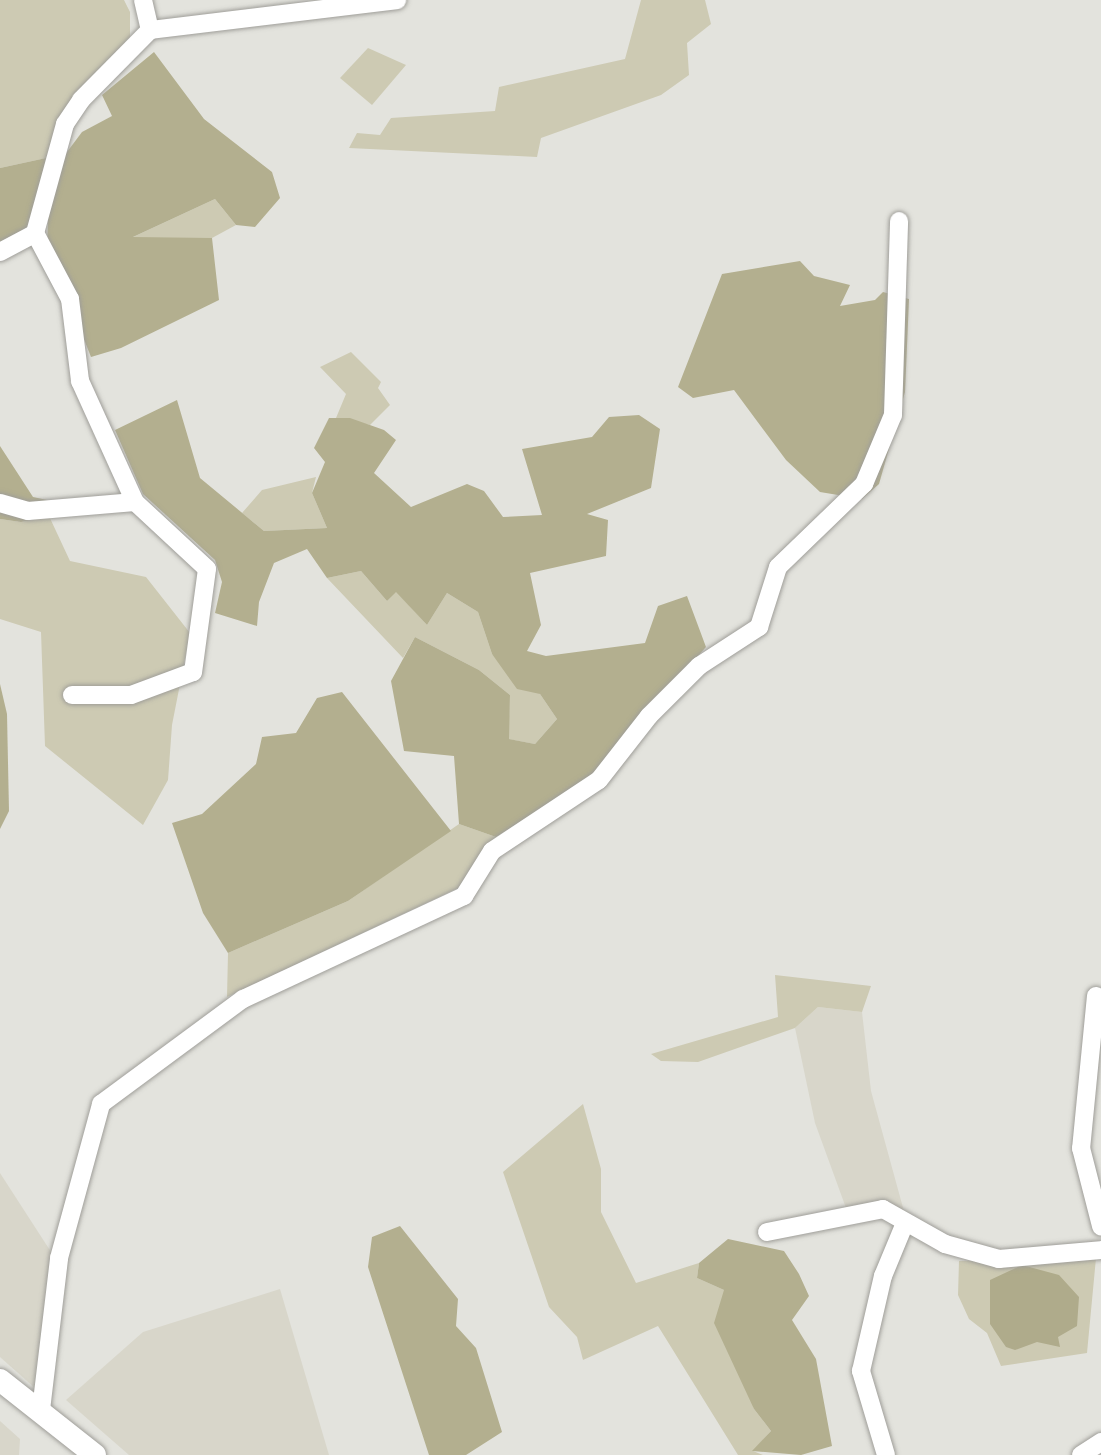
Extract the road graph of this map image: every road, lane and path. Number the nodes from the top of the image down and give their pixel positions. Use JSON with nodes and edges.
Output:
{"nodes":[{"id":1,"x":143,"y":0,"type":"edge"},
{"id":2,"x":397,"y":0,"type":"edge"},
{"id":3,"x":305,"y":6,"type":"edge"},
{"id":4,"x":150,"y":30,"type":"junction"},
{"id":5,"x":898,"y":221,"type":"dead end"},
{"id":6,"x":35,"y":233,"type":"junction"},
{"id":7,"x":0,"y":252,"type":"edge"},
{"id":8,"x":135,"y":502,"type":"junction"},
{"id":9,"x":0,"y":503,"type":"edge"},
{"id":10,"x":72,"y":695,"type":"dead end"},
{"id":11,"x":1096,"y":996,"type":"dead end"},
{"id":12,"x":1094,"y":1106,"type":"edge"},
{"id":13,"x":905,"y":1223,"type":"junction"},
{"id":14,"x":1101,"y":1227,"type":"edge"},
{"id":15,"x":767,"y":1232,"type":"dead end"},
{"id":16,"x":1101,"y":1250,"type":"edge"},
{"id":17,"x":0,"y":1380,"type":"edge"},
{"id":18,"x":41,"y":1410,"type":"junction"},
{"id":19,"x":1101,"y":1442,"type":"edge"},
{"id":20,"x":95,"y":1455,"type":"edge"},
{"id":21,"x":886,"y":1455,"type":"edge"},
{"id":22,"x":1081,"y":1455,"type":"edge"}],
"edges":[{"from":1,"to":4,"type":"street"},
{"from":2,"to":3,"type":"street"},
{"from":3,"to":4,"type":"street"},
{"from":4,"to":6,"type":"street"},
{"from":5,"to":18,"type":"street"},
{"from":6,"to":7,"type":"street"},
{"from":6,"to":8,"type":"street"},
{"from":8,"to":9,"type":"street"},
{"from":8,"to":10,"type":"street"},
{"from":11,"to":12,"type":"street"},
{"from":12,"to":14,"type":"street"},
{"from":13,"to":15,"type":"street"},
{"from":13,"to":16,"type":"street"},
{"from":13,"to":21,"type":"street"},
{"from":17,"to":18,"type":"main road"},
{"from":18,"to":20,"type":"main road"},
{"from":19,"to":22,"type":"street"}]}
